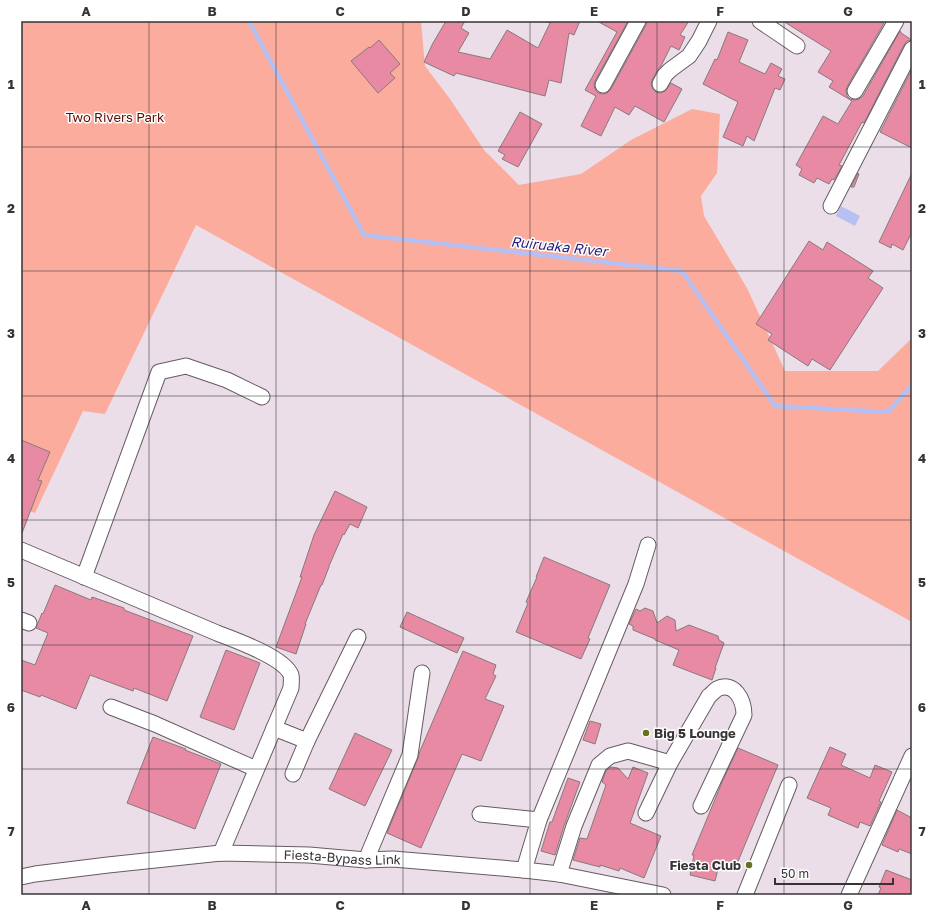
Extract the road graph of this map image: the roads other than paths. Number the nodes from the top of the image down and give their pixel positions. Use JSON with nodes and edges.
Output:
{"nodes":[{"id":1,"x":638,"y":21,"type":"edge"},
{"id":2,"x":709,"y":21,"type":"edge"},
{"id":3,"x":760,"y":21,"type":"edge"},
{"id":4,"x":896,"y":21,"type":"edge"},
{"id":5,"x":797,"y":46,"type":"dead end"},
{"id":6,"x":912,"y":49,"type":"edge"},
{"id":7,"x":660,"y":84,"type":"dead end"},
{"id":8,"x":603,"y":85,"type":"dead end"},
{"id":9,"x":855,"y":91,"type":"dead end"},
{"id":10,"x":831,"y":206,"type":"dead end"},
{"id":11,"x":262,"y":397,"type":"dead end"},
{"id":12,"x":648,"y":545,"type":"dead end"},
{"id":13,"x":21,"y":550,"type":"edge"},
{"id":14,"x":84,"y":577,"type":"junction"},
{"id":15,"x":358,"y":637,"type":"dead end"},
{"id":16,"x":422,"y":673,"type":"dead end"},
{"id":17,"x":111,"y":707,"type":"dead end"},
{"id":18,"x":274,"y":728,"type":"junction"},
{"id":19,"x":307,"y":741,"type":"junction"},
{"id":20,"x":912,"y":756,"type":"edge"},
{"id":21,"x":670,"y":763,"type":"junction"},
{"id":22,"x":256,"y":769,"type":"junction"},
{"id":23,"x":293,"y":774,"type":"dead end"},
{"id":24,"x":789,"y":785,"type":"dead end"},
{"id":25,"x":701,"y":806,"type":"dead end"},
{"id":26,"x":646,"y":813,"type":"dead end"},
{"id":27,"x":480,"y":814,"type":"dead end"},
{"id":28,"x":539,"y":820,"type":"junction"},
{"id":29,"x":221,"y":853,"type":"junction"},
{"id":30,"x":366,"y":860,"type":"junction"},
{"id":31,"x":524,"y":870,"type":"junction"},
{"id":32,"x":559,"y":874,"type":"junction"},
{"id":33,"x":21,"y":877,"type":"edge"},
{"id":34,"x":663,"y":895,"type":"edge"},
{"id":35,"x":745,"y":895,"type":"edge"},
{"id":36,"x":849,"y":895,"type":"edge"}],
"edges":[{"from":1,"to":8,"type":"street"},
{"from":2,"to":7,"type":"street"},
{"from":3,"to":5,"type":"street"},
{"from":4,"to":9,"type":"street"},
{"from":6,"to":10,"type":"street"},
{"from":11,"to":14,"type":"street"},
{"from":12,"to":28,"type":"street"},
{"from":13,"to":14,"type":"street"},
{"from":14,"to":18,"type":"street"},
{"from":15,"to":19,"type":"street"},
{"from":16,"to":30,"type":"street"},
{"from":17,"to":22,"type":"street"},
{"from":18,"to":19,"type":"street"},
{"from":18,"to":22,"type":"street"},
{"from":19,"to":23,"type":"street"},
{"from":20,"to":36,"type":"street"},
{"from":21,"to":25,"type":"street"},
{"from":21,"to":26,"type":"street"},
{"from":21,"to":32,"type":"street"},
{"from":22,"to":29,"type":"street"},
{"from":24,"to":35,"type":"street"},
{"from":27,"to":28,"type":"street"},
{"from":28,"to":31,"type":"street"},
{"from":29,"to":30,"type":"street","name":"Fiesta-Bypass Link"},
{"from":29,"to":33,"type":"street","name":"Fiesta-Bypass Link"},
{"from":30,"to":31,"type":"street","name":"Fiesta-Bypass Link"},
{"from":31,"to":32,"type":"street","name":"Fiesta-Bypass Link"},
{"from":32,"to":34,"type":"street","name":"Fiesta-Bypass Link"}]}
